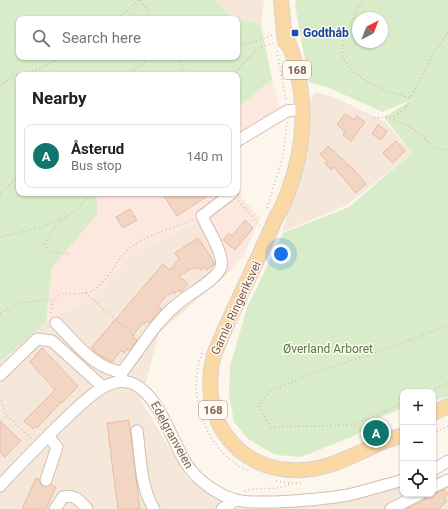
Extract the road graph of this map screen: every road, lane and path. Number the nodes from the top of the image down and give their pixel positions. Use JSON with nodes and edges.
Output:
{"nodes":[{"id":1,"x":140,"y":0,"type":"edge"},
{"id":2,"x":281,"y":0,"type":"edge"},
{"id":3,"x":362,"y":0,"type":"edge"},
{"id":4,"x":122,"y":16,"type":"edge"},
{"id":5,"x":150,"y":16,"type":"edge"},
{"id":6,"x":448,"y":33,"type":"edge"},
{"id":7,"x":276,"y":35,"type":"junction"},
{"id":8,"x":240,"y":46,"type":"edge"},
{"id":9,"x":276,"y":49,"type":"dead end"},
{"id":10,"x":56,"y":60,"type":"edge"},
{"id":11,"x":146,"y":60,"type":"edge"},
{"id":12,"x":179,"y":60,"type":"edge"},
{"id":13,"x":32,"y":72,"type":"edge"},
{"id":14,"x":132,"y":72,"type":"edge"},
{"id":15,"x":185,"y":72,"type":"edge"},
{"id":16,"x":236,"y":72,"type":"edge"},
{"id":17,"x":16,"y":75,"type":"edge"},
{"id":18,"x":0,"y":86,"type":"edge"},
{"id":19,"x":410,"y":97,"type":"junction"},
{"id":20,"x":295,"y":110,"type":"junction"},
{"id":21,"x":374,"y":118,"type":"dead end"},
{"id":22,"x":390,"y":118,"type":"junction"},
{"id":23,"x":240,"y":139,"type":"edge"},
{"id":24,"x":448,"y":150,"type":"edge"},
{"id":25,"x":16,"y":179,"type":"edge"},
{"id":26,"x":0,"y":192,"type":"edge"},
{"id":27,"x":88,"y":196,"type":"edge"},
{"id":28,"x":228,"y":196,"type":"edge"},
{"id":29,"x":235,"y":196,"type":"edge"},
{"id":30,"x":202,"y":216,"type":"junction"},
{"id":31,"x":270,"y":216,"type":"junction"},
{"id":32,"x":62,"y":220,"type":"junction"},
{"id":33,"x":258,"y":231,"type":"dead end"},
{"id":34,"x":0,"y":237,"type":"edge"},
{"id":35,"x":69,"y":254,"type":"dead end"},
{"id":36,"x":85,"y":293,"type":"junction"},
{"id":37,"x":54,"y":299,"type":"junction"},
{"id":38,"x":0,"y":313,"type":"edge"},
{"id":39,"x":56,"y":323,"type":"joint"},
{"id":40,"x":448,"y":325,"type":"edge"},
{"id":41,"x":144,"y":344,"type":"junction"},
{"id":42,"x":202,"y":351,"type":"dead end"},
{"id":43,"x":0,"y":375,"type":"edge"},
{"id":44,"x":121,"y":377,"type":"junction"},
{"id":45,"x":448,"y":383,"type":"edge"},
{"id":46,"x":103,"y":387,"type":"junction"},
{"id":47,"x":435,"y":389,"type":"edge"},
{"id":48,"x":0,"y":397,"type":"edge"},
{"id":49,"x":400,"y":404,"type":"edge"},
{"id":50,"x":448,"y":407,"type":"edge"},
{"id":51,"x":436,"y":412,"type":"edge"},
{"id":52,"x":448,"y":416,"type":"edge"},
{"id":53,"x":436,"y":426,"type":"edge"},
{"id":54,"x":448,"y":426,"type":"edge"},
{"id":55,"x":436,"y":428,"type":"edge"},
{"id":56,"x":400,"y":430,"type":"edge"},
{"id":57,"x":137,"y":431,"type":"dead end"},
{"id":58,"x":48,"y":436,"type":"junction"},
{"id":59,"x":400,"y":436,"type":"edge"},
{"id":60,"x":31,"y":438,"type":"dead end"},
{"id":61,"x":384,"y":441,"type":"junction"},
{"id":62,"x":448,"y":461,"type":"edge"},
{"id":63,"x":436,"y":468,"type":"edge"},
{"id":64,"x":249,"y":471,"type":"dead end"},
{"id":65,"x":46,"y":480,"type":"dead end"},
{"id":66,"x":272,"y":480,"type":"dead end"},
{"id":67,"x":448,"y":480,"type":"edge"},
{"id":68,"x":400,"y":481,"type":"edge"},
{"id":69,"x":306,"y":482,"type":"dead end"},
{"id":70,"x":291,"y":483,"type":"junction"},
{"id":71,"x":0,"y":486,"type":"edge"},
{"id":72,"x":436,"y":486,"type":"edge"},
{"id":73,"x":414,"y":497,"type":"edge"},
{"id":74,"x":236,"y":500,"type":"junction"},
{"id":75,"x":294,"y":505,"type":"edge"},
{"id":76,"x":55,"y":509,"type":"edge"},
{"id":77,"x":87,"y":509,"type":"edge"},
{"id":78,"x":154,"y":509,"type":"edge"},
{"id":79,"x":222,"y":509,"type":"edge"},
{"id":80,"x":391,"y":509,"type":"edge"}],
"edges":[{"from":1,"to":4,"type":"path"},
{"from":1,"to":5,"type":"path"},
{"from":2,"to":7,"type":"main road","name":"Gamle Ringeriksvei","number":"168"},
{"from":3,"to":19,"type":"path"},
{"from":6,"to":19,"type":"path"},
{"from":7,"to":8,"type":"path"},
{"from":7,"to":16,"type":"path"},
{"from":7,"to":20,"type":"main road","name":"Gamle Ringeriksvei","number":"168"},
{"from":9,"to":20,"type":"path"},
{"from":10,"to":13,"type":"path"},
{"from":11,"to":14,"type":"path"},
{"from":12,"to":15,"type":"path"},
{"from":17,"to":18,"type":"path"},
{"from":19,"to":22,"type":"path"},
{"from":20,"to":23,"type":"street"},
{"from":20,"to":31,"type":"path"},
{"from":20,"to":31,"type":"main road","name":"Gamle Ringeriksvei","number":"168"},
{"from":21,"to":22,"type":"path"},
{"from":22,"to":24,"type":"path"},
{"from":25,"to":26,"type":"path"},
{"from":27,"to":32,"type":"path"},
{"from":28,"to":30,"type":"street"},
{"from":29,"to":33,"type":"path"},
{"from":30,"to":36,"type":"path"},
{"from":30,"to":41,"type":"street"},
{"from":31,"to":61,"type":"main road","name":"Gamle Ringeriksvei","number":"168"},
{"from":32,"to":34,"type":"path"},
{"from":32,"to":35,"type":"path"},
{"from":36,"to":37,"type":"path"},
{"from":36,"to":41,"type":"path"},
{"from":37,"to":38,"type":"path"},
{"from":37,"to":39,"type":"path"},
{"from":39,"to":44,"type":"street","name":"Edelgranveien"},
{"from":40,"to":49,"type":"path"},
{"from":41,"to":44,"type":"street"},
{"from":42,"to":64,"type":"path"},
{"from":43,"to":46,"type":"street"},
{"from":44,"to":46,"type":"street"},
{"from":44,"to":74,"type":"street","name":"Edelgranveien"},
{"from":45,"to":47,"type":"path"},
{"from":46,"to":58,"type":"street"},
{"from":48,"to":60,"type":"path"},
{"from":50,"to":51,"type":"main road"},
{"from":52,"to":53,"type":"main road"},
{"from":54,"to":55,"type":"path"},
{"from":56,"to":61,"type":"main road","name":"Gamle Ringeriksvei","number":"168"},
{"from":57,"to":78,"type":"street"},
{"from":58,"to":65,"type":"street"},
{"from":58,"to":71,"type":"street"},
{"from":59,"to":61,"type":"main road","name":"Gamle Ringeriksvei","number":"168"},
{"from":62,"to":63,"type":"street"},
{"from":66,"to":70,"type":"path"},
{"from":67,"to":72,"type":"street"},
{"from":68,"to":75,"type":"street","name":"Edelgranveien"},
{"from":69,"to":70,"type":"path"},
{"from":70,"to":74,"type":"path"},
{"from":73,"to":80,"type":"street"},
{"from":74,"to":75,"type":"street","name":"Edelgranveien"},
{"from":74,"to":79,"type":"street"},
{"from":76,"to":77,"type":"street"}]}
